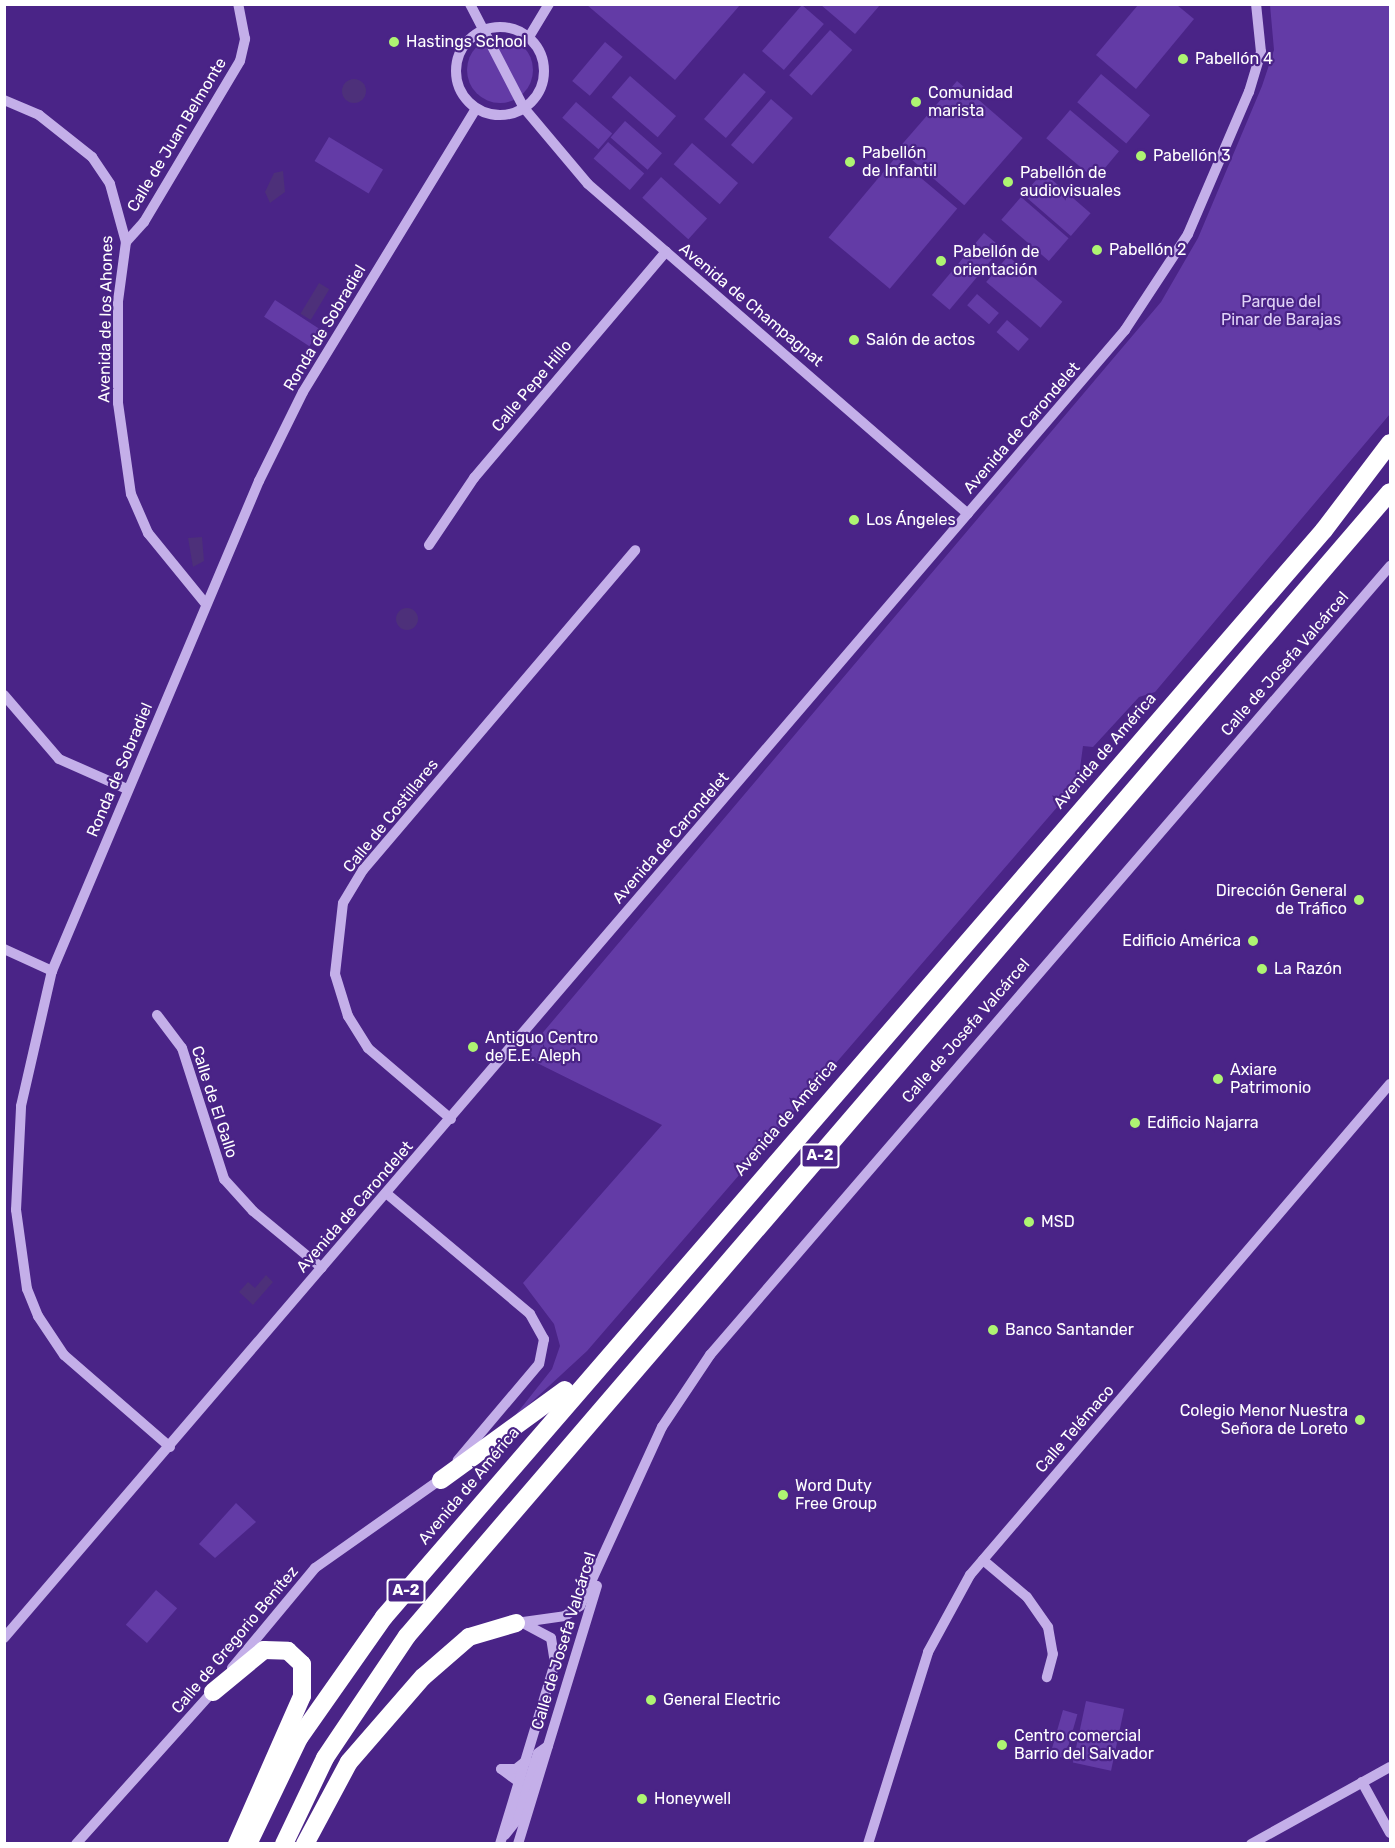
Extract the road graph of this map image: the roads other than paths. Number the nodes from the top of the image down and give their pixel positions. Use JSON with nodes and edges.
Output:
{"nodes":[{"id":1,"x":238,"y":4,"type":"edge"},
{"id":2,"x":470,"y":4,"type":"edge"},
{"id":3,"x":549,"y":4,"type":"edge"},
{"id":4,"x":1256,"y":4,"type":"edge"},
{"id":5,"x":481,"y":30,"type":"junction"},
{"id":6,"x":529,"y":37,"type":"junction"},
{"id":7,"x":4,"y":100,"type":"edge"},
{"id":8,"x":524,"y":108,"type":"junction"},
{"id":9,"x":476,"y":109,"type":"junction"},
{"id":10,"x":126,"y":242,"type":"junction"},
{"id":11,"x":666,"y":252,"type":"junction"},
{"id":12,"x":1390,"y":443,"type":"edge"},
{"id":13,"x":1390,"y":492,"type":"edge"},
{"id":14,"x":968,"y":514,"type":"junction"},
{"id":15,"x":429,"y":545,"type":"dead end"},
{"id":16,"x":635,"y":550,"type":"dead end"},
{"id":17,"x":1390,"y":566,"type":"edge"},
{"id":18,"x":206,"y":604,"type":"junction"},
{"id":19,"x":4,"y":695,"type":"edge"},
{"id":20,"x":127,"y":789,"type":"junction"},
{"id":21,"x":4,"y":949,"type":"edge"},
{"id":22,"x":52,"y":971,"type":"junction"},
{"id":23,"x":158,"y":1015,"type":"dead end"},
{"id":24,"x":1390,"y":1084,"type":"edge"},
{"id":25,"x":451,"y":1119,"type":"junction"},
{"id":26,"x":386,"y":1193,"type":"junction"},
{"id":27,"x":322,"y":1268,"type":"junction"},
{"id":28,"x":599,"y":1363,"type":"junction"},
{"id":29,"x":170,"y":1447,"type":"junction"},
{"id":30,"x":441,"y":1480,"type":"junction"},
{"id":31,"x":608,"y":1545,"type":"junction"},
{"id":32,"x":983,"y":1560,"type":"junction"},
{"id":33,"x":516,"y":1623,"type":"junction"},
{"id":34,"x":6,"y":1632,"type":"edge"},
{"id":35,"x":1047,"y":1677,"type":"dead end"},
{"id":36,"x":213,"y":1692,"type":"junction"},
{"id":37,"x":548,"y":1746,"type":"junction"},
{"id":38,"x":526,"y":1760,"type":"junction"},
{"id":39,"x":1390,"y":1767,"type":"edge"},
{"id":40,"x":519,"y":1782,"type":"junction"},
{"id":41,"x":1362,"y":1782,"type":"junction"},
{"id":42,"x":1390,"y":1833,"type":"edge"},
{"id":43,"x":501,"y":1840,"type":"edge"},
{"id":44,"x":76,"y":1844,"type":"edge"},
{"id":45,"x":237,"y":1844,"type":"edge"},
{"id":46,"x":248,"y":1844,"type":"edge"},
{"id":47,"x":284,"y":1844,"type":"edge"},
{"id":48,"x":305,"y":1844,"type":"edge"},
{"id":49,"x":518,"y":1844,"type":"edge"},
{"id":50,"x":868,"y":1844,"type":"edge"},
{"id":51,"x":1251,"y":1844,"type":"edge"}],
"edges":[{"from":1,"to":10,"type":"street","name":"Calle de Juan Belmonte"},
{"from":2,"to":5,"type":"street"},
{"from":3,"to":6,"type":"street"},
{"from":4,"to":14,"type":"street","name":"Avenida de Carondelet"},
{"from":5,"to":6,"type":"street"},
{"from":5,"to":8,"type":"street"},
{"from":5,"to":9,"type":"street"},
{"from":6,"to":8,"type":"street"},
{"from":7,"to":10,"type":"street","name":"Avenida de los Ahones"},
{"from":8,"to":9,"type":"street"},
{"from":8,"to":11,"type":"street","name":"Avenida de Champagnat"},
{"from":9,"to":18,"type":"street","name":"Ronda de Sobradiel"},
{"from":10,"to":18,"type":"street","name":"Avenida de los Ahones"},
{"from":11,"to":14,"type":"street","name":"Avenida de Champagnat"},
{"from":11,"to":15,"type":"street","name":"Calle Pepe Hillo"},
{"from":12,"to":28,"type":"highway","name":"Avenida de América","number":"A-2"},
{"from":13,"to":47,"type":"highway","number":"A-2"},
{"from":14,"to":25,"type":"street","name":"Avenida de Carondelet"},
{"from":16,"to":25,"type":"street","name":"Calle de Costillares"},
{"from":17,"to":31,"type":"street","name":"Calle de Josefa Valcárcel"},
{"from":18,"to":20,"type":"street","name":"Ronda de Sobradiel"},
{"from":19,"to":20,"type":"street"},
{"from":20,"to":22,"type":"street","name":"Ronda de Sobradiel"},
{"from":21,"to":22,"type":"street"},
{"from":22,"to":29,"type":"street","name":"Ronda de Sobradiel"},
{"from":23,"to":27,"type":"street","name":"Calle de El Gallo"},
{"from":24,"to":32,"type":"street","name":"Calle Telémaco"},
{"from":25,"to":26,"type":"street","name":"Avenida de Carondelet"},
{"from":26,"to":27,"type":"street","name":"Avenida de Carondelet"},
{"from":26,"to":30,"type":"street","name":"Calle de Gregorio Benítez"},
{"from":27,"to":29,"type":"street","name":"Avenida de Carondelet"},
{"from":28,"to":30,"type":"highway"},
{"from":28,"to":46,"type":"highway","name":"Avenida de América","number":"A-2"},
{"from":29,"to":34,"type":"street","name":"Avenida de Carondelet"},
{"from":30,"to":36,"type":"street","name":"Calle de Gregorio Benítez"},
{"from":31,"to":33,"type":"street","name":"Calle de Josefa Valcárcel"},
{"from":31,"to":37,"type":"street","name":"Calle de Josefa Valcárcel"},
{"from":32,"to":35,"type":"street"},
{"from":32,"to":50,"type":"street","name":"Calle Telémaco"},
{"from":33,"to":38,"type":"street","name":"Calle de Josefa Valcárcel"},
{"from":33,"to":48,"type":"highway"},
{"from":36,"to":44,"type":"street","name":"Calle de Gregorio Benítez"},
{"from":36,"to":45,"type":"highway"},
{"from":37,"to":43,"type":"street","name":"Calle de Josefa Valcárcel"},
{"from":37,"to":49,"type":"street","name":"Calle de Josefa Valcárcel"},
{"from":38,"to":40,"type":"street","name":"Calle de Josefa Valcárcel"},
{"from":38,"to":40,"type":"street"},
{"from":39,"to":41,"type":"street"},
{"from":40,"to":43,"type":"street","name":"Calle de Josefa Valcárcel"},
{"from":41,"to":42,"type":"street"},
{"from":41,"to":51,"type":"street"}]}
